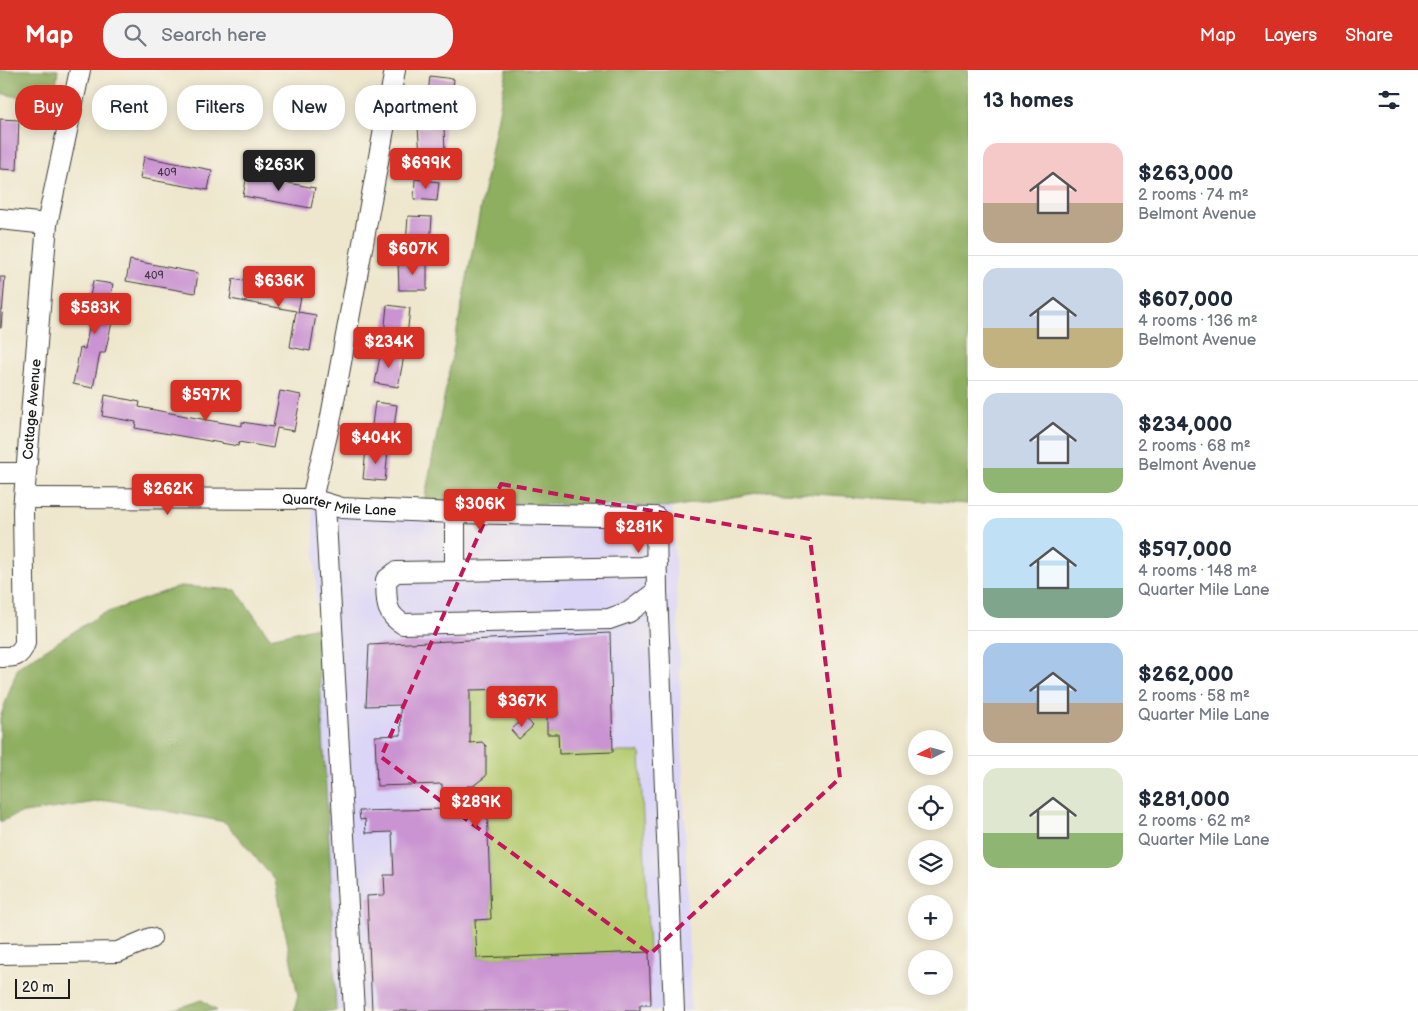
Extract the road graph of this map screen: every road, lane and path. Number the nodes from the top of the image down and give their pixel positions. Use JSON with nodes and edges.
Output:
{"nodes":[{"id":1,"x":80,"y":70,"type":"edge"},
{"id":2,"x":395,"y":70,"type":"edge"},
{"id":3,"x":0,"y":219,"type":"edge"},
{"id":4,"x":47,"y":224,"type":"junction"},
{"id":5,"x":0,"y":473,"type":"edge"},
{"id":6,"x":25,"y":473,"type":"junction"},
{"id":7,"x":24,"y":498,"type":"junction"},
{"id":8,"x":319,"y":502,"type":"junction"},
{"id":9,"x":455,"y":513,"type":"junction"},
{"id":10,"x":657,"y":563,"type":"junction"},
{"id":11,"x":455,"y":571,"type":"junction"},
{"id":12,"x":657,"y":591,"type":"junction"},
{"id":13,"x":7,"y":657,"type":"edge"},
{"id":14,"x":151,"y":938,"type":"dead end"},
{"id":15,"x":0,"y":954,"type":"edge"},
{"id":16,"x":354,"y":1011,"type":"edge"},
{"id":17,"x":674,"y":1011,"type":"edge"}],
"edges":[{"from":1,"to":4,"type":"street","name":"Cottage Avenue"},
{"from":2,"to":8,"type":"street"},
{"from":3,"to":4,"type":"street"},
{"from":4,"to":6,"type":"street","name":"Cottage Avenue"},
{"from":5,"to":6,"type":"street"},
{"from":6,"to":7,"type":"street","name":"Cottage Avenue"},
{"from":7,"to":8,"type":"street","name":"Quarter Mile Lane"},
{"from":7,"to":13,"type":"street","name":"Cottage Avenue"},
{"from":8,"to":9,"type":"street","name":"Quarter Mile Lane"},
{"from":8,"to":16,"type":"street"},
{"from":9,"to":10,"type":"street","name":"Quarter Mile Lane"},
{"from":9,"to":11,"type":"street"},
{"from":10,"to":11,"type":"street"},
{"from":10,"to":12,"type":"street"},
{"from":11,"to":12,"type":"street"},
{"from":12,"to":17,"type":"street"},
{"from":14,"to":15,"type":"street"}]}
